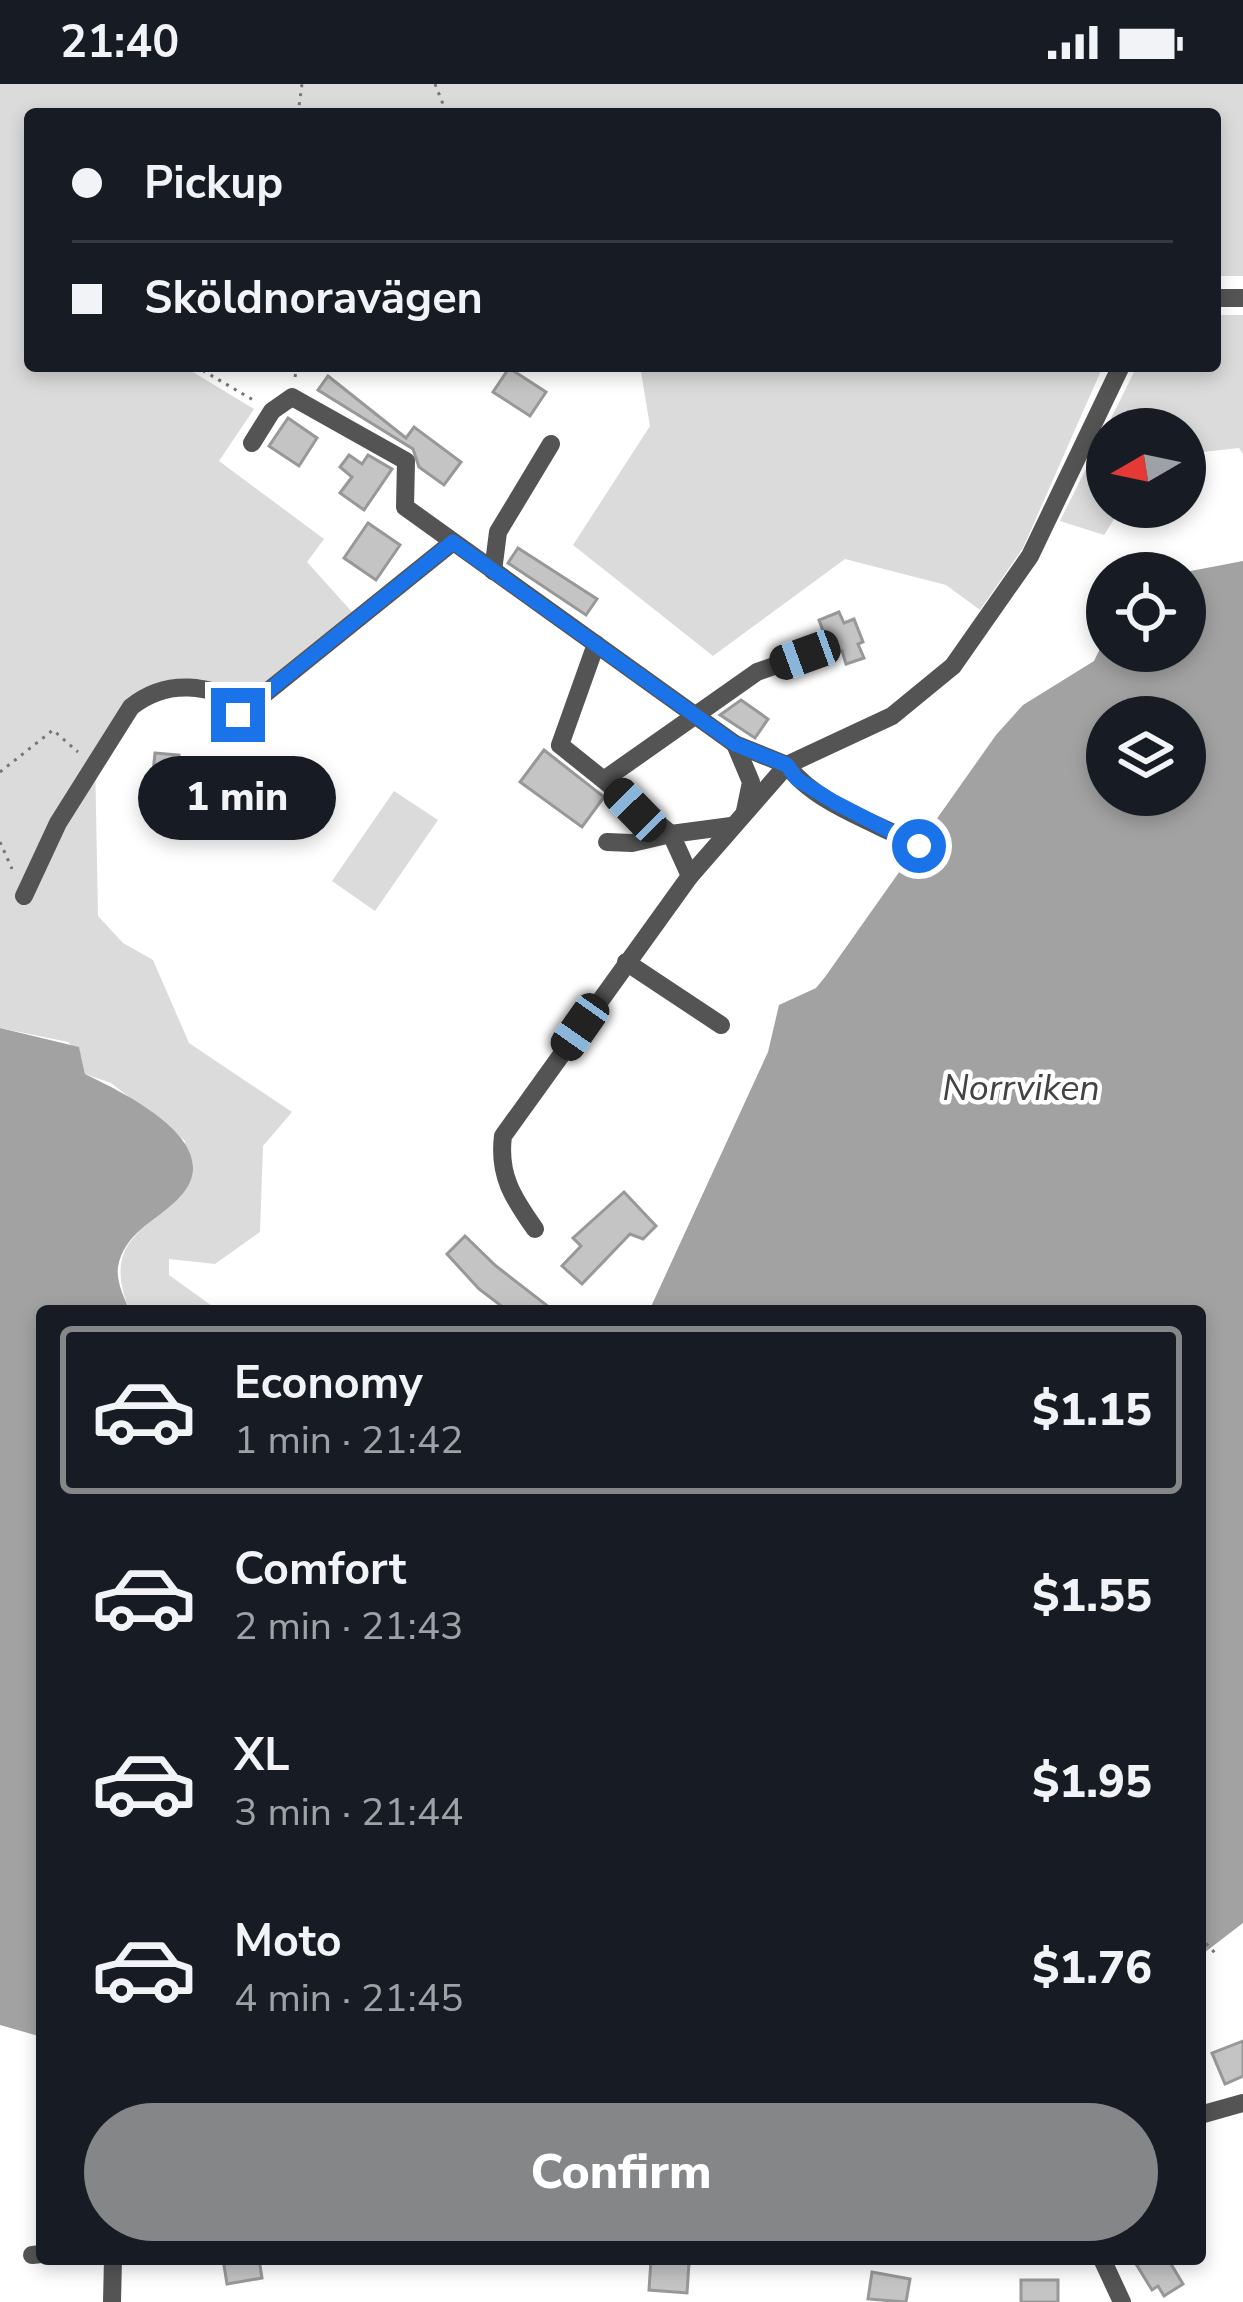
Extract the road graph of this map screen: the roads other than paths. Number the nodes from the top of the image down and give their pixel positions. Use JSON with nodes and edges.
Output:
{"nodes":[{"id":1,"x":1118,"y":372,"type":"edge"},
{"id":2,"x":251,"y":443,"type":"dead end"},
{"id":3,"x":551,"y":444,"type":"dead end"},
{"id":4,"x":453,"y":542,"type":"junction"},
{"id":5,"x":493,"y":571,"type":"junction"},
{"id":6,"x":596,"y":644,"type":"junction"},
{"id":7,"x":805,"y":655,"type":"dead end"},
{"id":8,"x":694,"y":715,"type":"junction"},
{"id":9,"x":735,"y":744,"type":"junction"},
{"id":10,"x":787,"y":765,"type":"junction"},
{"id":11,"x":605,"y":779,"type":"junction"},
{"id":12,"x":745,"y":811,"type":"junction"},
{"id":13,"x":731,"y":826,"type":"junction"},
{"id":14,"x":671,"y":834,"type":"junction"},
{"id":15,"x":607,"y":842,"type":"dead end"},
{"id":16,"x":919,"y":846,"type":"dead end"},
{"id":17,"x":690,"y":877,"type":"junction"},
{"id":18,"x":25,"y":896,"type":"road end"},
{"id":19,"x":626,"y":962,"type":"junction"},
{"id":20,"x":721,"y":1025,"type":"dead end"},
{"id":21,"x":536,"y":1229,"type":"dead end"},
{"id":22,"x":1243,"y":2103,"type":"edge"},
{"id":23,"x":1206,"y":2113,"type":"edge"},
{"id":24,"x":113,"y":2265,"type":"edge"},
{"id":25,"x":1105,"y":2265,"type":"edge"},
{"id":26,"x":112,"y":2302,"type":"edge"},
{"id":27,"x":1122,"y":2302,"type":"edge"}],
"edges":[{"from":1,"to":10,"type":"street"},
{"from":2,"to":4,"type":"street"},
{"from":3,"to":5,"type":"street"},
{"from":4,"to":5,"type":"street"},
{"from":4,"to":18,"type":"street"},
{"from":5,"to":6,"type":"street"},
{"from":6,"to":8,"type":"street"},
{"from":6,"to":11,"type":"street"},
{"from":7,"to":8,"type":"street"},
{"from":8,"to":9,"type":"street"},
{"from":8,"to":11,"type":"street"},
{"from":9,"to":10,"type":"street"},
{"from":9,"to":12,"type":"street"},
{"from":10,"to":12,"type":"street"},
{"from":10,"to":16,"type":"street"},
{"from":11,"to":14,"type":"street"},
{"from":12,"to":13,"type":"street"},
{"from":13,"to":14,"type":"street"},
{"from":13,"to":17,"type":"street"},
{"from":14,"to":15,"type":"street"},
{"from":14,"to":17,"type":"street"},
{"from":17,"to":19,"type":"street"},
{"from":19,"to":20,"type":"street"},
{"from":19,"to":21,"type":"street"},
{"from":22,"to":23,"type":"street"},
{"from":24,"to":26,"type":"street"},
{"from":25,"to":27,"type":"street"}]}
